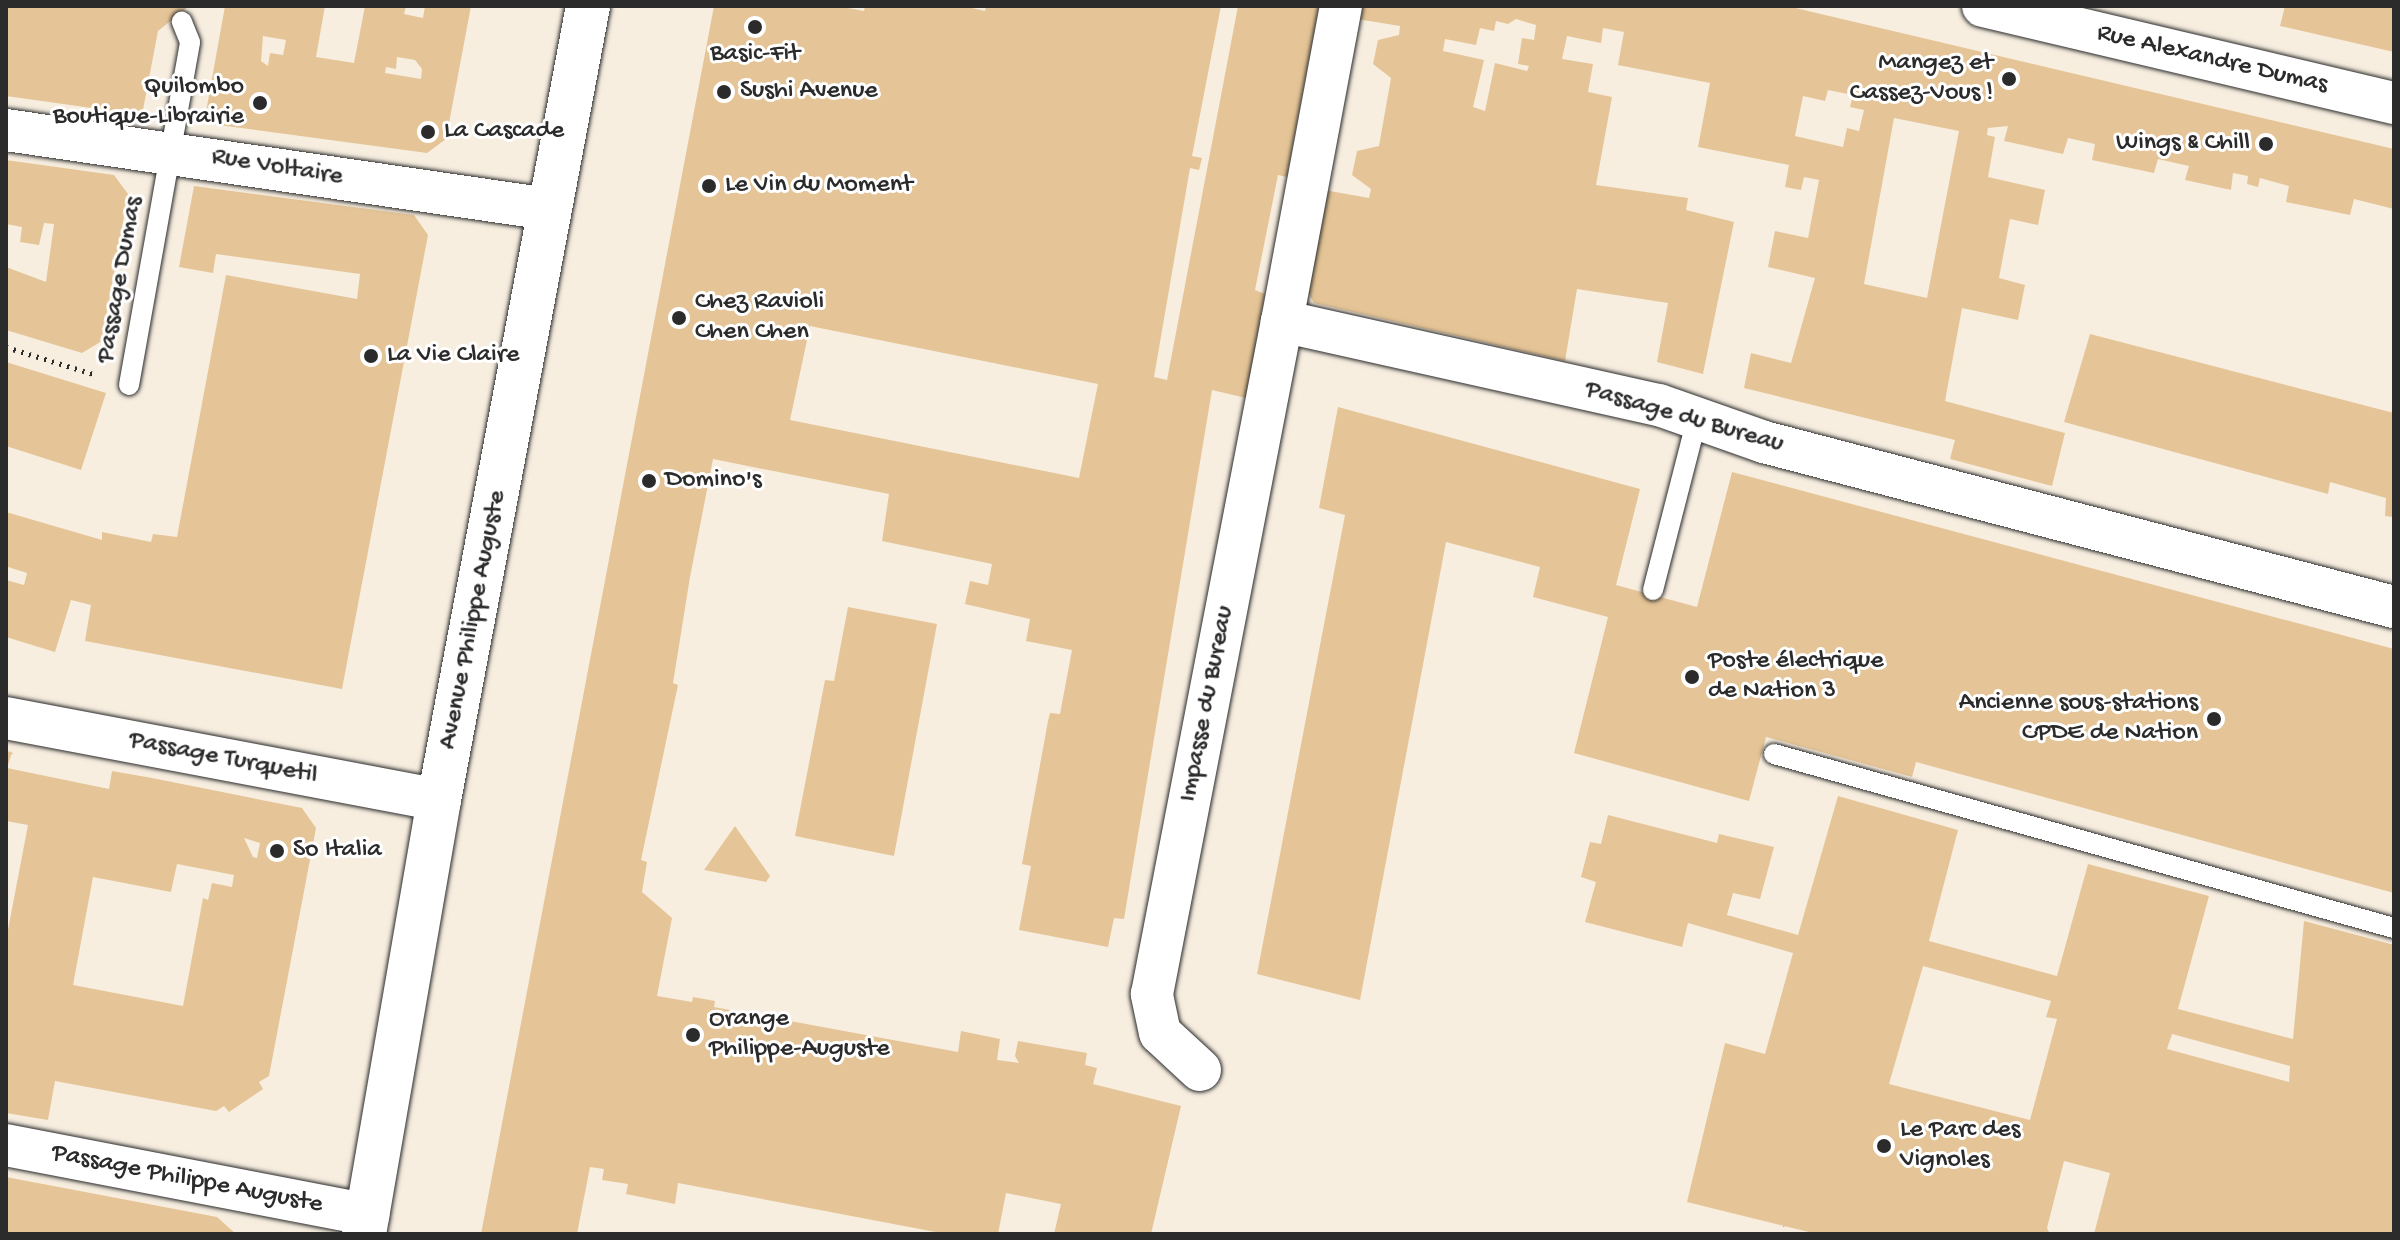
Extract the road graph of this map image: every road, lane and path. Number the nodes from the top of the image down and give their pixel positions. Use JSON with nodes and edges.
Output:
{"nodes":[{"id":1,"x":588,"y":6,"type":"edge"},
{"id":2,"x":1341,"y":6,"type":"edge"},
{"id":3,"x":1983,"y":6,"type":"edge"},
{"id":4,"x":182,"y":22,"type":"dead end"},
{"id":5,"x":2394,"y":103,"type":"edge"},
{"id":6,"x":6,"y":130,"type":"edge"},
{"id":7,"x":170,"y":151,"type":"junction"},
{"id":8,"x":548,"y":209,"type":"junction"},
{"id":9,"x":1282,"y":321,"type":"junction"},
{"id":10,"x":6,"y":347,"type":"edge"},
{"id":11,"x":129,"y":385,"type":"joint"},
{"id":12,"x":1697,"y":419,"type":"junction"},
{"id":13,"x":1653,"y":590,"type":"dead end"},
{"id":14,"x":2394,"y":607,"type":"edge"},
{"id":15,"x":6,"y":718,"type":"edge"},
{"id":16,"x":1774,"y":754,"type":"dead end"},
{"id":17,"x":439,"y":800,"type":"junction"},
{"id":18,"x":2394,"y":928,"type":"edge"},
{"id":19,"x":1200,"y":1070,"type":"dead end"},
{"id":20,"x":6,"y":1145,"type":"edge"},
{"id":21,"x":366,"y":1224,"type":"edge"},
{"id":22,"x":1784,"y":1226,"type":"dead end"},
{"id":23,"x":1782,"y":1234,"type":"edge"}],
"edges":[{"from":1,"to":8,"type":"main road","name":"Avenue Philippe Auguste"},
{"from":2,"to":9,"type":"street"},
{"from":3,"to":5,"type":"street","name":"Rue Alexandre Dumas"},
{"from":4,"to":7,"type":"lane","name":"Passage Dumas"},
{"from":6,"to":7,"type":"street","name":"Rue Voltaire"},
{"from":7,"to":8,"type":"street","name":"Rue Voltaire"},
{"from":7,"to":11,"type":"lane","name":"Passage Dumas"},
{"from":8,"to":17,"type":"main road","name":"Avenue Philippe Auguste"},
{"from":9,"to":12,"type":"street","name":"Passage du Bureau"},
{"from":9,"to":19,"type":"street","name":"Impasse du Bureau"},
{"from":10,"to":11,"type":"path","name":"Passage Dumas"},
{"from":12,"to":13,"type":"lane"},
{"from":12,"to":14,"type":"street","name":"Passage du Bureau"},
{"from":15,"to":17,"type":"street","name":"Passage Turquetil"},
{"from":16,"to":18,"type":"lane"},
{"from":17,"to":21,"type":"main road","name":"Avenue Philippe Auguste"},
{"from":20,"to":21,"type":"street","name":"Passage Philippe Auguste"},
{"from":22,"to":23,"type":"path"}]}
